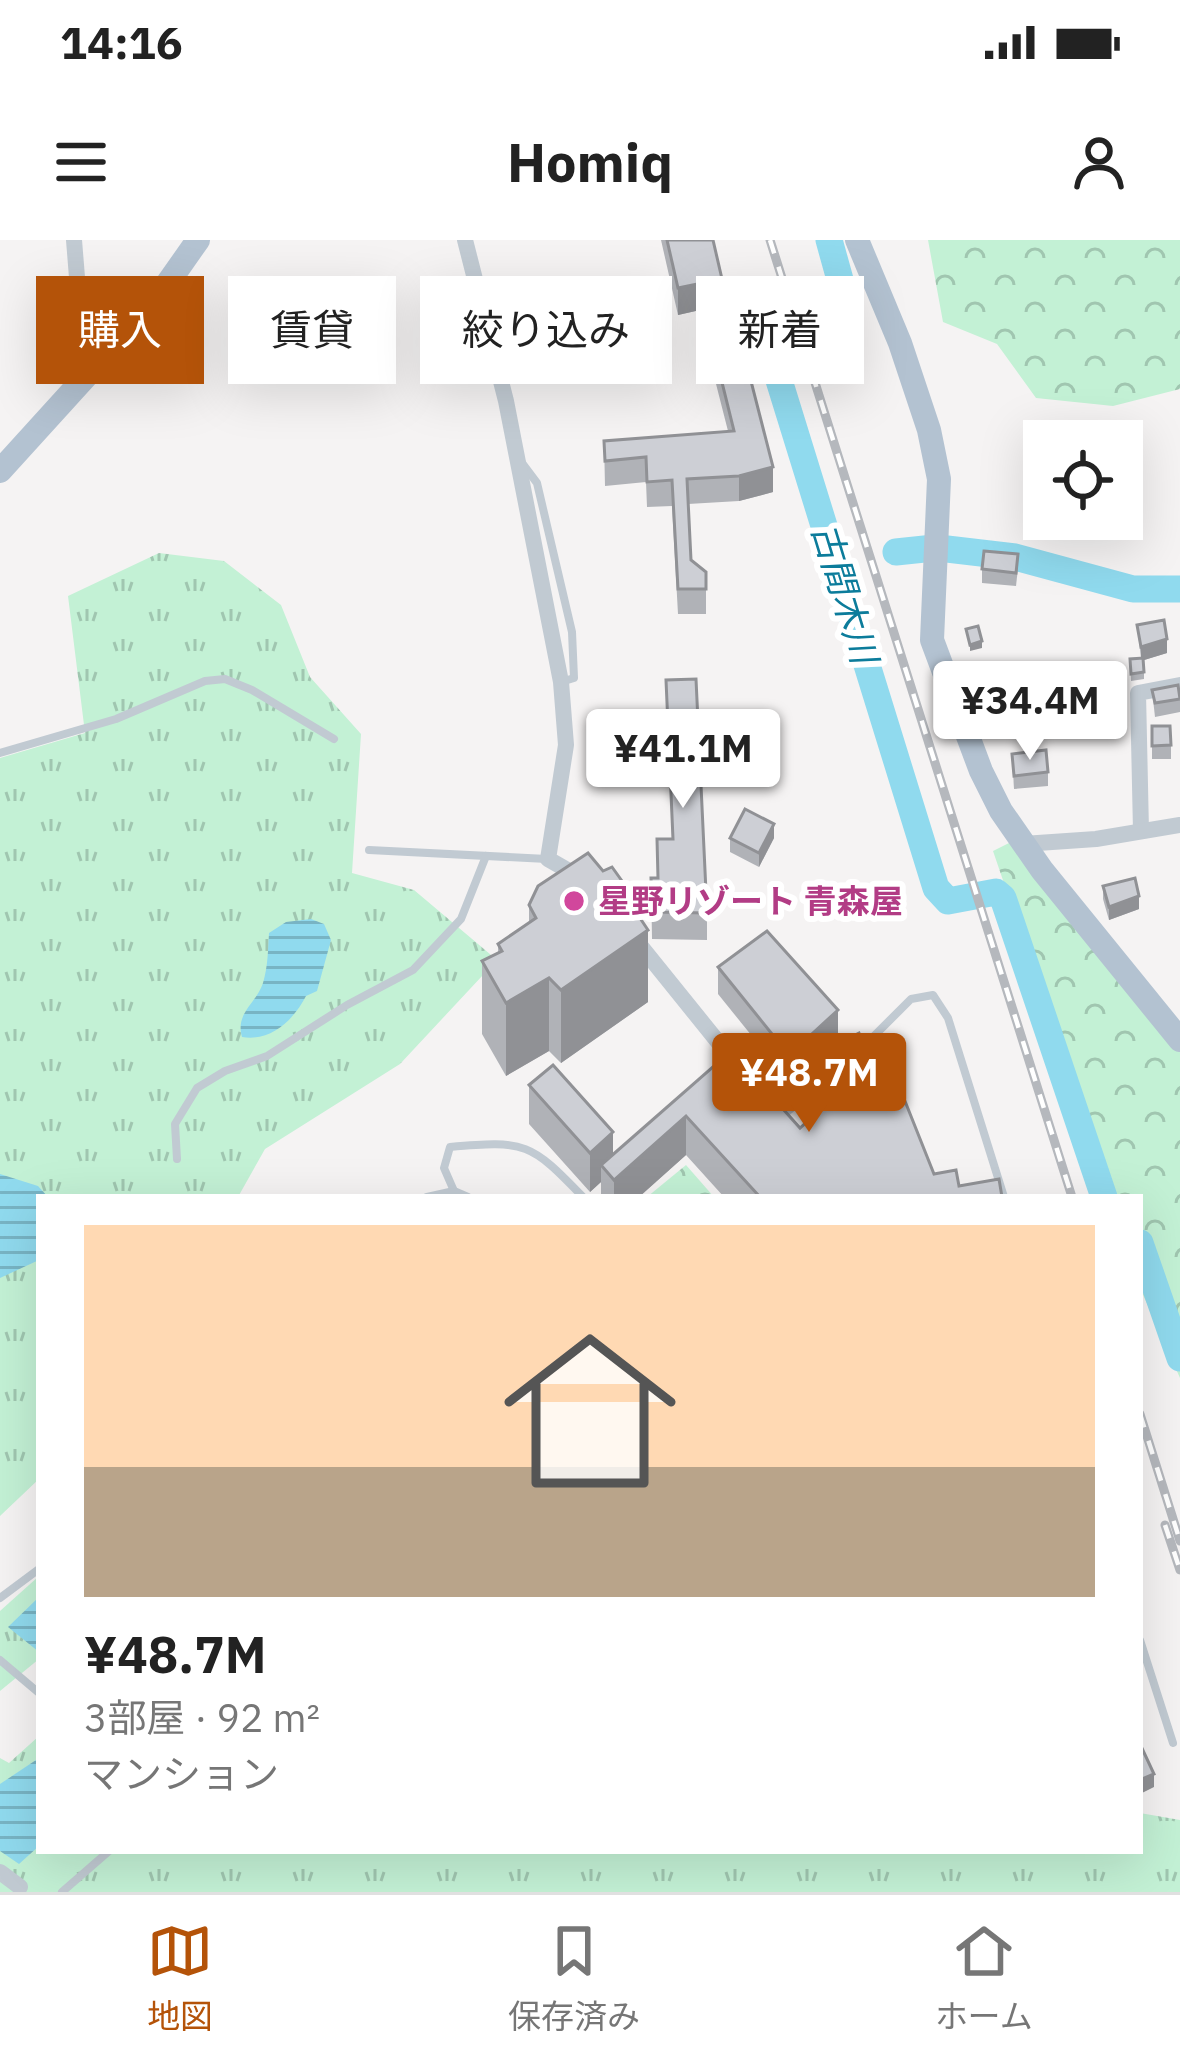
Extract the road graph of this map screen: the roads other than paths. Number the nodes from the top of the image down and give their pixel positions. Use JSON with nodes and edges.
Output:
{"nodes":[{"id":1,"x":74,"y":240,"type":"edge"},
{"id":2,"x":198,"y":240,"type":"edge"},
{"id":3,"x":465,"y":240,"type":"edge"},
{"id":4,"x":857,"y":240,"type":"edge"},
{"id":5,"x":77,"y":276,"type":"edge"},
{"id":6,"x":173,"y":276,"type":"edge"},
{"id":7,"x":79,"y":384,"type":"edge"},
{"id":8,"x":0,"y":471,"type":"edge"},
{"id":9,"x":1180,"y":685,"type":"edge"},
{"id":10,"x":334,"y":740,"type":"dead end"},
{"id":11,"x":0,"y":753,"type":"edge"},
{"id":12,"x":1180,"y":825,"type":"edge"},
{"id":13,"x":1141,"y":831,"type":"junction"},
{"id":14,"x":1023,"y":844,"type":"junction"},
{"id":15,"x":368,"y":850,"type":"dead end"},
{"id":16,"x":486,"y":856,"type":"junction"},
{"id":17,"x":548,"y":859,"type":"junction"},
{"id":18,"x":593,"y":887,"type":"edge"},
{"id":19,"x":623,"y":923,"type":"edge"},
{"id":20,"x":1180,"y":1040,"type":"edge"},
{"id":21,"x":854,"y":1056,"type":"edge"},
{"id":22,"x":840,"y":1067,"type":"edge"},
{"id":23,"x":740,"y":1069,"type":"junction"},
{"id":24,"x":724,"y":1083,"type":"edge"},
{"id":25,"x":753,"y":1085,"type":"edge"},
{"id":26,"x":767,"y":1102,"type":"edge"},
{"id":27,"x":785,"y":1124,"type":"joint"},
{"id":28,"x":176,"y":1159,"type":"dead end"},
{"id":29,"x":454,"y":1192,"type":"junction"},
{"id":30,"x":443,"y":1194,"type":"edge"},
{"id":31,"x":460,"y":1194,"type":"edge"},
{"id":32,"x":581,"y":1194,"type":"edge"},
{"id":33,"x":1003,"y":1194,"type":"edge"},
{"id":34,"x":36,"y":1571,"type":"edge"},
{"id":35,"x":0,"y":1598,"type":"edge"},
{"id":36,"x":1143,"y":1651,"type":"edge"},
{"id":37,"x":0,"y":1660,"type":"edge"},
{"id":38,"x":36,"y":1690,"type":"edge"},
{"id":39,"x":1173,"y":1743,"type":"dead end"},
{"id":40,"x":106,"y":1854,"type":"edge"},
{"id":41,"x":0,"y":1872,"type":"edge"},
{"id":42,"x":26,"y":1890,"type":"edge"},
{"id":43,"x":62,"y":1892,"type":"edge"}],
"edges":[{"from":1,"to":5,"type":"street"},
{"from":2,"to":6,"type":"main road"},
{"from":3,"to":17,"type":"street"},
{"from":4,"to":14,"type":"main road"},
{"from":7,"to":8,"type":"main road"},
{"from":9,"to":13,"type":"street"},
{"from":10,"to":11,"type":"lane"},
{"from":12,"to":13,"type":"street"},
{"from":13,"to":14,"type":"street"},
{"from":14,"to":20,"type":"main road"},
{"from":15,"to":16,"type":"lane"},
{"from":16,"to":17,"type":"lane"},
{"from":16,"to":28,"type":"lane"},
{"from":17,"to":18,"type":"street"},
{"from":19,"to":23,"type":"street"},
{"from":21,"to":33,"type":"lane"},
{"from":22,"to":27,"type":"lane"},
{"from":23,"to":24,"type":"lane"},
{"from":23,"to":25,"type":"street"},
{"from":26,"to":27,"type":"street"},
{"from":29,"to":30,"type":"lane"},
{"from":29,"to":31,"type":"lane"},
{"from":29,"to":32,"type":"lane"},
{"from":34,"to":35,"type":"lane"},
{"from":36,"to":39,"type":"lane"},
{"from":37,"to":38,"type":"lane"},
{"from":40,"to":43,"type":"lane"},
{"from":41,"to":42,"type":"street"}]}
